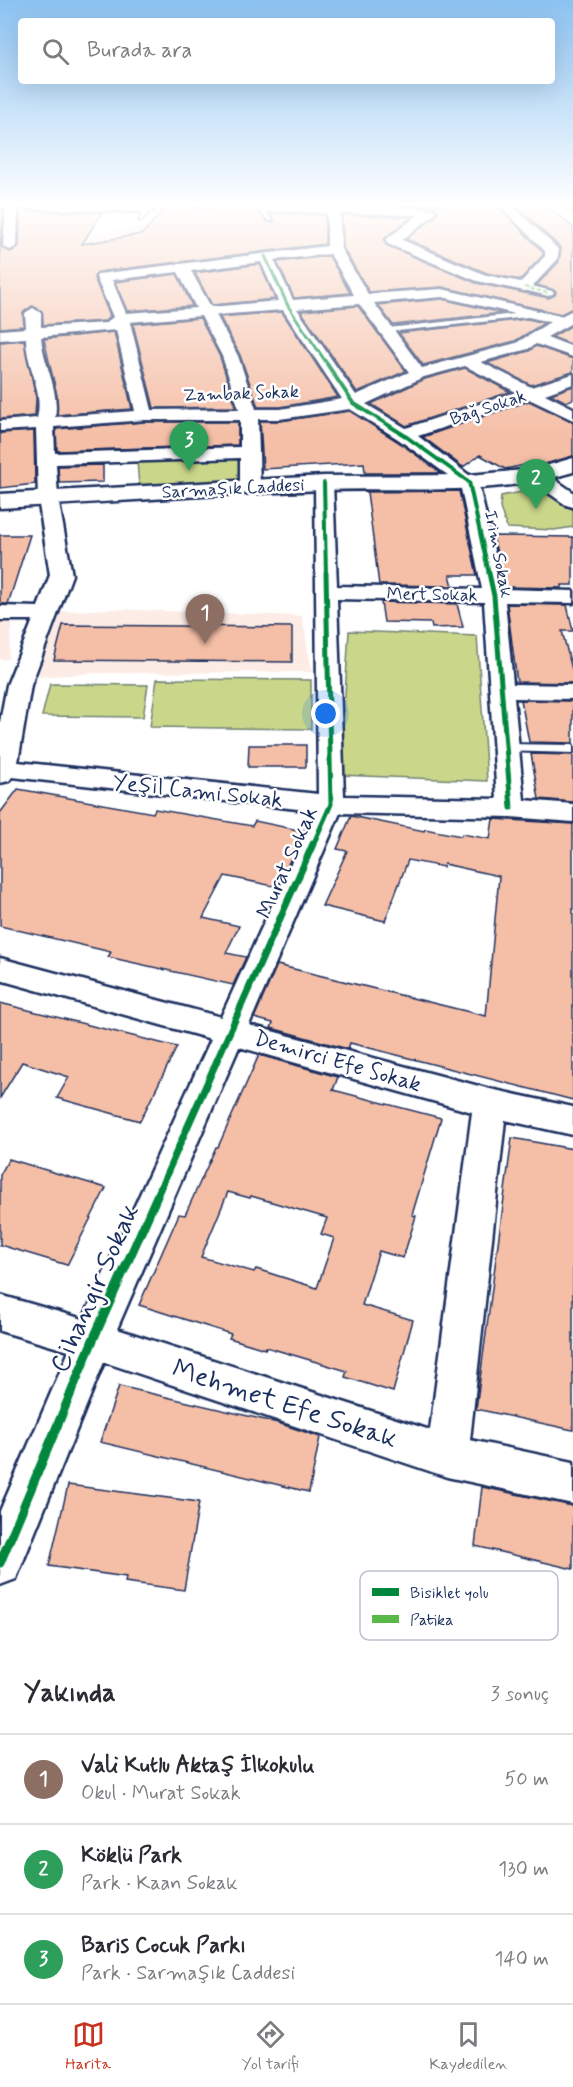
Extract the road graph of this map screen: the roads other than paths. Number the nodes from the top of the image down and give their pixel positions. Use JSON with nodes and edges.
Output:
{"nodes":[{"id":1,"x":105,"y":281,"type":"edge"},
{"id":2,"x":190,"y":281,"type":"edge"},
{"id":3,"x":277,"y":281,"type":"edge"},
{"id":4,"x":353,"y":281,"type":"edge"},
{"id":5,"x":497,"y":281,"type":"edge"},
{"id":6,"x":529,"y":281,"type":"edge"},
{"id":7,"x":524,"y":287,"type":"junction"},
{"id":8,"x":548,"y":293,"type":"dead end"},
{"id":9,"x":364,"y":300,"type":"junction"},
{"id":10,"x":288,"y":306,"type":"junction"},
{"id":11,"x":206,"y":312,"type":"junction"},
{"id":12,"x":33,"y":313,"type":"dead end"},
{"id":13,"x":534,"y":314,"type":"junction"},
{"id":14,"x":121,"y":318,"type":"junction"},
{"id":15,"x":569,"y":318,"type":"edge"},
{"id":16,"x":388,"y":330,"type":"junction"},
{"id":17,"x":0,"y":335,"type":"edge"},
{"id":18,"x":537,"y":339,"type":"junction"},
{"id":19,"x":31,"y":344,"type":"junction"},
{"id":20,"x":573,"y":352,"type":"edge"},
{"id":21,"x":469,"y":362,"type":"junction"},
{"id":22,"x":418,"y":374,"type":"junction"},
{"id":23,"x":573,"y":379,"type":"edge"},
{"id":24,"x":532,"y":393,"type":"junction"},
{"id":25,"x":353,"y":403,"type":"junction"},
{"id":26,"x":249,"y":414,"type":"junction"},
{"id":27,"x":145,"y":415,"type":"junction"},
{"id":28,"x":573,"y":415,"type":"edge"},
{"id":29,"x":45,"y":421,"type":"junction"},
{"id":30,"x":0,"y":426,"type":"edge"},
{"id":31,"x":404,"y":435,"type":"junction"},
{"id":32,"x":249,"y":452,"type":"junction"},
{"id":33,"x":46,"y":459,"type":"junction"},
{"id":34,"x":573,"y":465,"type":"edge"},
{"id":35,"x":537,"y":477,"type":"junction"},
{"id":36,"x":469,"y":482,"type":"junction"},
{"id":37,"x":324,"y":483,"type":"junction"},
{"id":38,"x":250,"y":487,"type":"junction"},
{"id":39,"x":48,"y":498,"type":"junction"},
{"id":40,"x":0,"y":501,"type":"edge"},
{"id":41,"x":573,"y":501,"type":"edge"},
{"id":42,"x":327,"y":592,"type":"junction"},
{"id":43,"x":494,"y":596,"type":"junction"},
{"id":44,"x":573,"y":597,"type":"edge"},
{"id":45,"x":0,"y":613,"type":"edge"},
{"id":46,"x":46,"y":614,"type":"junction"},
{"id":47,"x":9,"y":685,"type":"edge"},
{"id":48,"x":500,"y":691,"type":"junction"},
{"id":49,"x":573,"y":692,"type":"edge"},
{"id":50,"x":505,"y":748,"type":"junction"},
{"id":51,"x":573,"y":749,"type":"edge"},
{"id":52,"x":2,"y":771,"type":"edge"},
{"id":53,"x":332,"y":804,"type":"junction"},
{"id":54,"x":512,"y":808,"type":"junction"},
{"id":55,"x":573,"y":813,"type":"edge"},
{"id":56,"x":0,"y":969,"type":"edge"},
{"id":57,"x":232,"y":1031,"type":"junction"},
{"id":58,"x":490,"y":1103,"type":"junction"},
{"id":59,"x":573,"y":1121,"type":"edge"},
{"id":60,"x":0,"y":1313,"type":"edge"},
{"id":61,"x":93,"y":1340,"type":"junction"},
{"id":62,"x":447,"y":1456,"type":"junction"},
{"id":63,"x":573,"y":1483,"type":"edge"},
{"id":64,"x":0,"y":1563,"type":"edge"}],
"edges":[{"from":1,"to":14,"type":"street"},
{"from":2,"to":11,"type":"street"},
{"from":3,"to":10,"type":"street"},
{"from":4,"to":9,"type":"street"},
{"from":5,"to":7,"type":"street"},
{"from":6,"to":7,"type":"street"},
{"from":7,"to":8,"type":"street"},
{"from":9,"to":10,"type":"street"},
{"from":9,"to":13,"type":"street"},
{"from":9,"to":16,"type":"street"},
{"from":10,"to":11,"type":"street"},
{"from":10,"to":25,"type":"street"},
{"from":11,"to":14,"type":"street"},
{"from":11,"to":26,"type":"street"},
{"from":12,"to":19,"type":"street"},
{"from":13,"to":15,"type":"street"},
{"from":13,"to":16,"type":"lane"},
{"from":14,"to":19,"type":"street"},
{"from":14,"to":27,"type":"street"},
{"from":15,"to":18,"type":"street","name":"Zambak Sokak"},
{"from":16,"to":22,"type":"street"},
{"from":17,"to":19,"type":"street"},
{"from":18,"to":20,"type":"street"},
{"from":18,"to":21,"type":"street","name":"Zambak Sokak"},
{"from":19,"to":29,"type":"street"},
{"from":21,"to":22,"type":"street","name":"Zambak Sokak"},
{"from":21,"to":24,"type":"street"},
{"from":22,"to":25,"type":"street","name":"Zambak Sokak"},
{"from":23,"to":24,"type":"street","name":"Bağ Sokak"},
{"from":24,"to":28,"type":"street"},
{"from":24,"to":31,"type":"street","name":"Bağ Sokak"},
{"from":25,"to":26,"type":"street","name":"Zambak Sokak"},
{"from":25,"to":31,"type":"street","name":"Irim Sokak"},
{"from":26,"to":27,"type":"street","name":"Zambak Sokak"},
{"from":26,"to":32,"type":"street"},
{"from":27,"to":29,"type":"street","name":"Zambak Sokak"},
{"from":29,"to":30,"type":"street","name":"Zambak Sokak"},
{"from":29,"to":33,"type":"street"},
{"from":31,"to":36,"type":"street","name":"Irim Sokak"},
{"from":32,"to":33,"type":"street"},
{"from":32,"to":38,"type":"street"},
{"from":33,"to":39,"type":"street"},
{"from":34,"to":35,"type":"main road","name":"Sarmaşık Caddesi"},
{"from":35,"to":36,"type":"main road","name":"Sarmaşık Caddesi"},
{"from":35,"to":41,"type":"street"},
{"from":36,"to":37,"type":"main road","name":"Sarmaşık Caddesi"},
{"from":36,"to":43,"type":"street","name":"Irim Sokak"},
{"from":37,"to":38,"type":"main road","name":"Sarmaşık Caddesi"},
{"from":37,"to":42,"type":"street","name":"Murat Sokak"},
{"from":38,"to":39,"type":"main road","name":"Sarmaşık Caddesi"},
{"from":39,"to":40,"type":"main road","name":"Sarmaşık Caddesi"},
{"from":39,"to":46,"type":"street"},
{"from":42,"to":43,"type":"street","name":"Mert Sokak"},
{"from":42,"to":53,"type":"street","name":"Murat Sokak"},
{"from":43,"to":44,"type":"street","name":"Mert Sokak"},
{"from":43,"to":48,"type":"street","name":"Irim Sokak"},
{"from":45,"to":46,"type":"street"},
{"from":46,"to":47,"type":"street"},
{"from":47,"to":52,"type":"street"},
{"from":48,"to":49,"type":"street"},
{"from":48,"to":50,"type":"street","name":"Irim Sokak"},
{"from":50,"to":51,"type":"lane"},
{"from":50,"to":54,"type":"street","name":"Irim Sokak"},
{"from":52,"to":53,"type":"street","name":"Yeşil Cami Sokak"},
{"from":53,"to":54,"type":"street","name":"Yeşil Cami Sokak"},
{"from":53,"to":57,"type":"street","name":"Murat Sokak"},
{"from":54,"to":55,"type":"street","name":"Yeşil Cami Sokak"},
{"from":56,"to":57,"type":"street","name":"Demirci Efe Sokak"},
{"from":57,"to":58,"type":"street","name":"Demirci Efe Sokak"},
{"from":57,"to":61,"type":"street","name":"Cihangir Sokak"},
{"from":58,"to":59,"type":"street","name":"Demirci Efe Sokak"},
{"from":58,"to":62,"type":"street"},
{"from":60,"to":61,"type":"street","name":"Mehmet Efe Sokak"},
{"from":61,"to":62,"type":"street","name":"Mehmet Efe Sokak"},
{"from":61,"to":64,"type":"street","name":"Cihangir Sokak"},
{"from":62,"to":63,"type":"street","name":"Mehmet Efe Sokak"}]}
